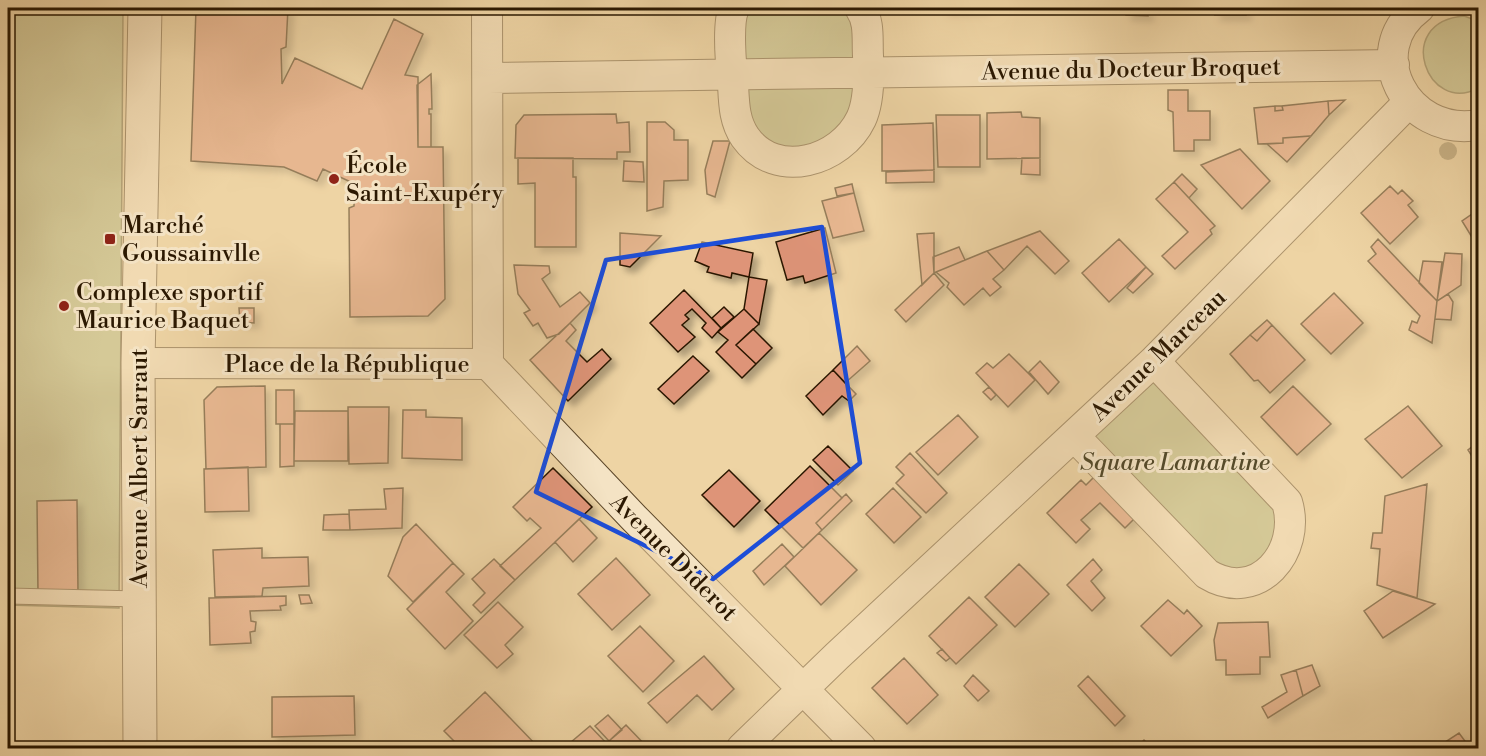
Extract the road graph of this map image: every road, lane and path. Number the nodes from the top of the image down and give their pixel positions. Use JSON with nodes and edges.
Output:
{"nodes":[{"id":1,"x":145,"y":8,"type":"edge"},
{"id":2,"x":487,"y":8,"type":"edge"},
{"id":3,"x":734,"y":8,"type":"edge"},
{"id":4,"x":860,"y":8,"type":"edge"},
{"id":5,"x":1414,"y":9,"type":"edge"},
{"id":6,"x":1394,"y":65,"type":"junction"},
{"id":7,"x":868,"y":73,"type":"junction"},
{"id":8,"x":732,"y":75,"type":"junction"},
{"id":9,"x":488,"y":78,"type":"junction"},
{"id":10,"x":1409,"y":102,"type":"junction"},
{"id":11,"x":1479,"y":124,"type":"edge"},
{"id":12,"x":1154,"y":361,"type":"junction"},
{"id":13,"x":138,"y":363,"type":"junction"},
{"id":14,"x":488,"y":363,"type":"junction"},
{"id":15,"x":1074,"y":436,"type":"junction"},
{"id":16,"x":8,"y":596,"type":"edge"},
{"id":17,"x":139,"y":599,"type":"junction"},
{"id":18,"x":804,"y":690,"type":"junction"},
{"id":19,"x":140,"y":748,"type":"edge"},
{"id":20,"x":742,"y":748,"type":"edge"},
{"id":21,"x":861,"y":748,"type":"edge"}],
"edges":[{"from":1,"to":13,"type":"street","name":"Avenue Albert Sarraut"},
{"from":2,"to":9,"type":"street","name":"Place de la République"},
{"from":3,"to":8,"type":"street"},
{"from":4,"to":7,"type":"street"},
{"from":5,"to":6,"type":"street"},
{"from":6,"to":7,"type":"street","name":"Avenue du Docteur Broquet"},
{"from":6,"to":10,"type":"street"},
{"from":7,"to":8,"type":"street","name":"Avenue du Docteur Broquet"},
{"from":7,"to":8,"type":"street"},
{"from":8,"to":9,"type":"street","name":"Avenue du Docteur Broquet"},
{"from":9,"to":14,"type":"street","name":"Place de la République"},
{"from":10,"to":11,"type":"street"},
{"from":10,"to":12,"type":"street","name":"Avenue Marceau"},
{"from":12,"to":15,"type":"street","name":"Avenue Marceau"},
{"from":12,"to":15,"type":"street"},
{"from":13,"to":14,"type":"street","name":"Place de la République"},
{"from":13,"to":17,"type":"street","name":"Avenue Albert Sarraut"},
{"from":14,"to":18,"type":"street","name":"Avenue Diderot"},
{"from":15,"to":18,"type":"street","name":"Avenue Marceau"},
{"from":16,"to":17,"type":"lane"},
{"from":17,"to":19,"type":"street","name":"Avenue Albert Sarraut"},
{"from":18,"to":20,"type":"street","name":"Avenue Marceau"},
{"from":18,"to":21,"type":"street","name":"Avenue Diderot"}]}
